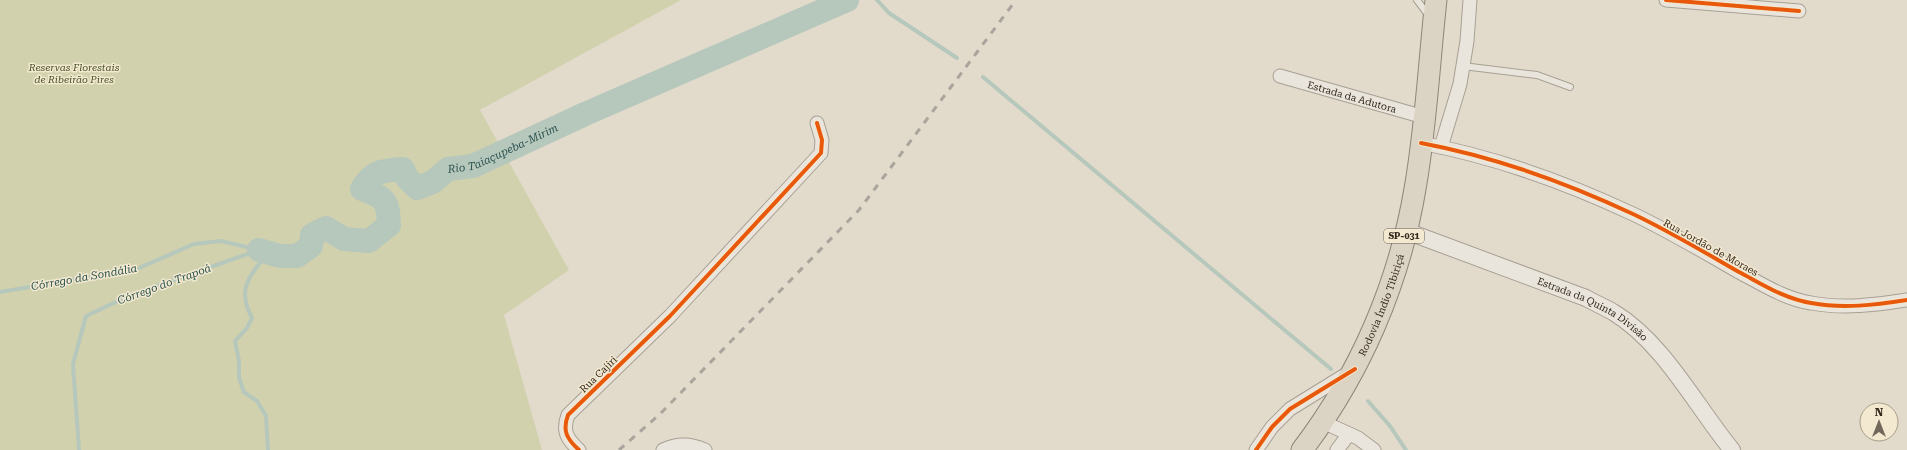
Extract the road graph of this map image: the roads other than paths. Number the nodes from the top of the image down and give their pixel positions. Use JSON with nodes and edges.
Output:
{"nodes":[{"id":1,"x":1416,"y":0,"type":"edge"},
{"id":2,"x":1436,"y":0,"type":"edge"},
{"id":3,"x":1470,"y":0,"type":"edge"},
{"id":4,"x":1666,"y":0,"type":"edge"},
{"id":5,"x":1799,"y":11,"type":"dead end"},
{"id":6,"x":1434,"y":22,"type":"junction"},
{"id":7,"x":1463,"y":66,"type":"junction"},
{"id":8,"x":1280,"y":76,"type":"dead end"},
{"id":9,"x":1570,"y":87,"type":"dead end"},
{"id":10,"x":1424,"y":117,"type":"junction"},
{"id":11,"x":816,"y":123,"type":"dead end"},
{"id":12,"x":1431,"y":145,"type":"junction"},
{"id":13,"x":1406,"y":230,"type":"junction"},
{"id":14,"x":1907,"y":300,"type":"edge"},
{"id":15,"x":1355,"y":369,"type":"junction"},
{"id":16,"x":1323,"y":422,"type":"junction"},
{"id":17,"x":1349,"y":434,"type":"junction"},
{"id":18,"x":579,"y":450,"type":"edge"},
{"id":19,"x":663,"y":450,"type":"edge"},
{"id":20,"x":704,"y":450,"type":"edge"},
{"id":21,"x":1256,"y":450,"type":"edge"},
{"id":22,"x":1302,"y":450,"type":"edge"},
{"id":23,"x":1337,"y":450,"type":"edge"},
{"id":24,"x":1374,"y":450,"type":"edge"},
{"id":25,"x":1732,"y":450,"type":"edge"}],
"edges":[{"from":1,"to":6,"type":"lane"},
{"from":2,"to":6,"type":"highway","name":"Rodovia Índio Tibiriçá","number":"SP-031"},
{"from":3,"to":7,"type":"street"},
{"from":4,"to":5,"type":"street"},
{"from":6,"to":10,"type":"highway","name":"Rodovia Índio Tibiriçá","number":"SP-031"},
{"from":7,"to":9,"type":"lane"},
{"from":7,"to":12,"type":"street"},
{"from":8,"to":10,"type":"street","name":"Estrada da Adutora"},
{"from":10,"to":12,"type":"highway","name":"Rodovia Índio Tibiriçá","number":"SP-031"},
{"from":11,"to":18,"type":"street","name":"Rua Cajiri"},
{"from":12,"to":13,"type":"highway","name":"Rodovia Índio Tibiriçá","number":"SP-031"},
{"from":12,"to":14,"type":"street","name":"Rua Jordão de Moraes"},
{"from":13,"to":15,"type":"highway","name":"Rodovia Índio Tibiriçá","number":"SP-031"},
{"from":13,"to":25,"type":"street","name":"Estrada da Quinta Divisão"},
{"from":15,"to":16,"type":"highway","name":"Rodovia Índio Tibiriçá","number":"SP-031"},
{"from":15,"to":21,"type":"street"},
{"from":16,"to":17,"type":"street"},
{"from":16,"to":22,"type":"highway","name":"Rodovia Índio Tibiriçá","number":"SP-031"},
{"from":17,"to":23,"type":"street"},
{"from":17,"to":24,"type":"street"},
{"from":19,"to":20,"type":"street"}]}
